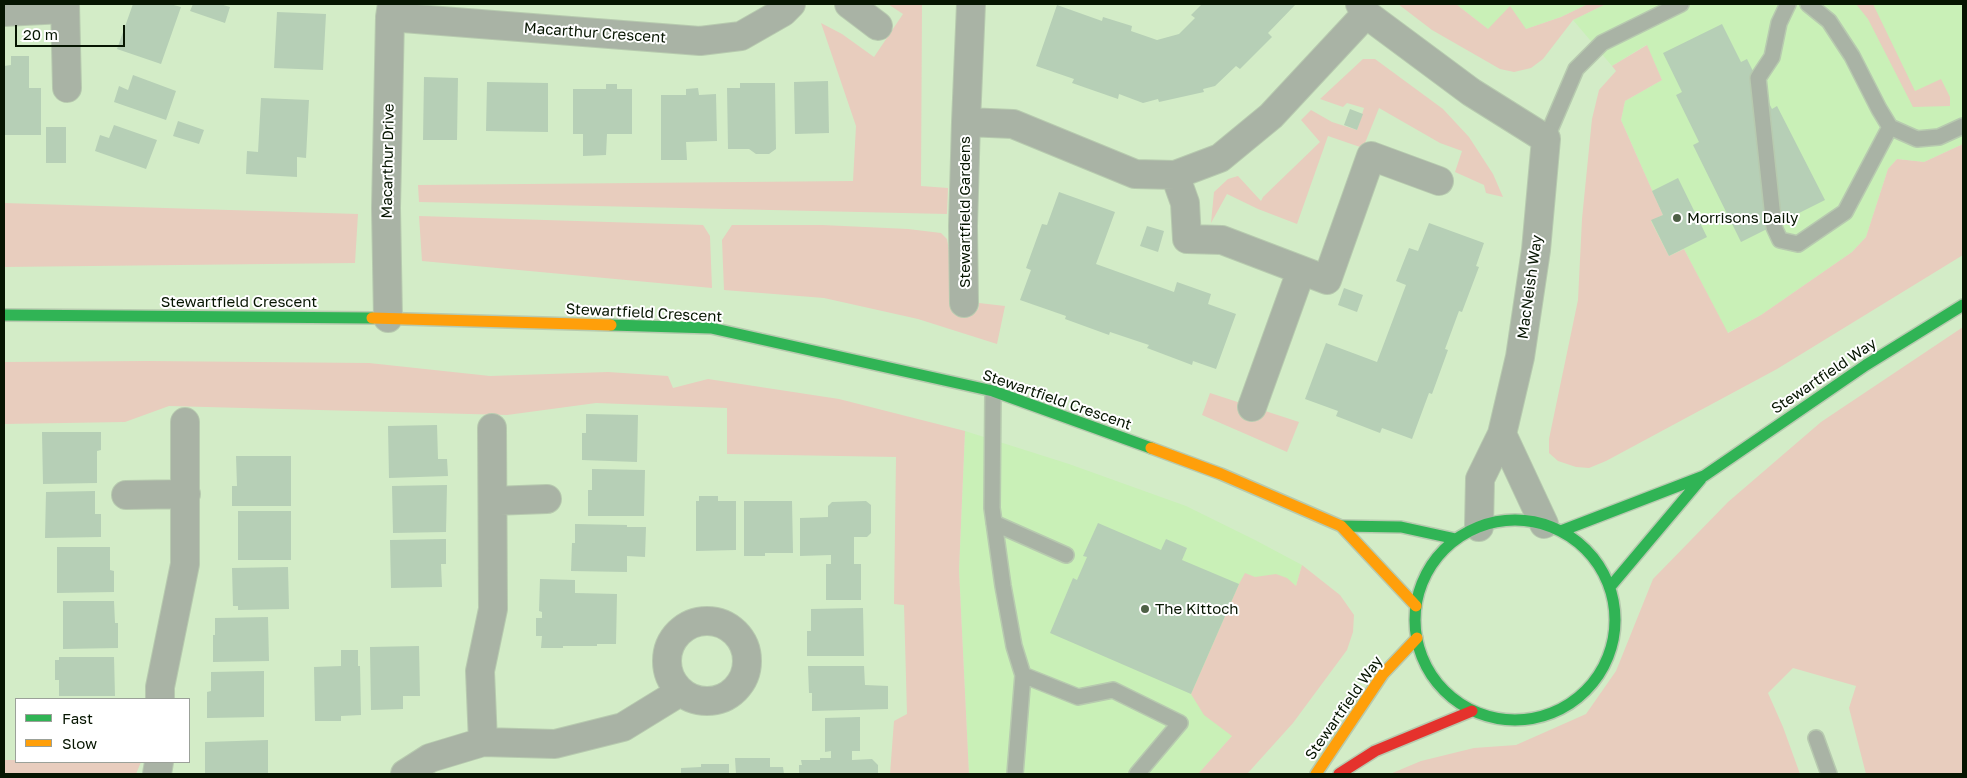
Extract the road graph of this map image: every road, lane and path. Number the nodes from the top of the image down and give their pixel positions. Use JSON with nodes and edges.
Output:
{"nodes":[{"id":1,"x":791,"y":4,"type":"edge"},
{"id":2,"x":849,"y":4,"type":"edge"},
{"id":3,"x":971,"y":4,"type":"edge"},
{"id":4,"x":1681,"y":4,"type":"edge"},
{"id":5,"x":1788,"y":4,"type":"edge"},
{"id":6,"x":1808,"y":4,"type":"edge"},
{"id":7,"x":64,"y":7,"type":"edge"},
{"id":8,"x":1363,"y":9,"type":"edge"},
{"id":9,"x":391,"y":10,"type":"edge"},
{"id":10,"x":4,"y":12,"type":"edge"},
{"id":11,"x":878,"y":26,"type":"dead end"},
{"id":12,"x":67,"y":88,"type":"dead end"},
{"id":13,"x":966,"y":122,"type":"junction"},
{"id":14,"x":1963,"y":126,"type":"edge"},
{"id":15,"x":1890,"y":127,"type":"junction"},
{"id":16,"x":1546,"y":139,"type":"junction"},
{"id":17,"x":1175,"y":175,"type":"junction"},
{"id":18,"x":1439,"y":181,"type":"dead end"},
{"id":19,"x":1302,"y":271,"type":"junction"},
{"id":20,"x":964,"y":302,"type":"dead end"},
{"id":21,"x":1963,"y":305,"type":"edge"},
{"id":22,"x":4,"y":316,"type":"edge"},
{"id":23,"x":388,"y":318,"type":"junction"},
{"id":24,"x":992,"y":391,"type":"junction"},
{"id":25,"x":1252,"y":407,"type":"dead end"},
{"id":26,"x":185,"y":422,"type":"dead end"},
{"id":27,"x":492,"y":428,"type":"dead end"},
{"id":28,"x":1502,"y":434,"type":"junction"},
{"id":29,"x":1704,"y":476,"type":"junction"},
{"id":30,"x":186,"y":494,"type":"junction"},
{"id":31,"x":126,"y":495,"type":"dead end"},
{"id":32,"x":547,"y":499,"type":"dead end"},
{"id":33,"x":494,"y":501,"type":"junction"},
{"id":34,"x":994,"y":523,"type":"junction"},
{"id":35,"x":1341,"y":526,"type":"junction"},
{"id":36,"x":1552,"y":528,"type":"junction"},
{"id":37,"x":1467,"y":533,"type":"junction"},
{"id":38,"x":1066,"y":555,"type":"dead end"},
{"id":39,"x":1610,"y":587,"type":"junction"},
{"id":40,"x":1416,"y":606,"type":"junction"},
{"id":41,"x":1417,"y":638,"type":"junction"},
{"id":42,"x":1023,"y":675,"type":"junction"},
{"id":43,"x":680,"y":692,"type":"dead end"},
{"id":44,"x":160,"y":698,"type":"edge"},
{"id":45,"x":1472,"y":711,"type":"junction"},
{"id":46,"x":1816,"y":738,"type":"dead end"},
{"id":47,"x":483,"y":742,"type":"junction"},
{"id":48,"x":405,"y":774,"type":"edge"},
{"id":49,"x":1015,"y":774,"type":"edge"},
{"id":50,"x":1137,"y":774,"type":"edge"},
{"id":51,"x":1316,"y":774,"type":"edge"},
{"id":52,"x":1339,"y":774,"type":"edge"},
{"id":53,"x":1830,"y":774,"type":"edge"}],
"edges":[{"from":1,"to":9,"type":"street","name":"Macarthur Crescent"},
{"from":2,"to":11,"type":"street"},
{"from":3,"to":13,"type":"street","name":"Stewartfield Gardens"},
{"from":4,"to":16,"type":"lane","name":"MacNeish Way"},
{"from":5,"to":15,"type":"lane"},
{"from":6,"to":15,"type":"lane"},
{"from":7,"to":10,"type":"street"},
{"from":7,"to":12,"type":"street"},
{"from":8,"to":16,"type":"street"},
{"from":8,"to":17,"type":"street","name":"Stewartfield Gardens"},
{"from":9,"to":23,"type":"street","name":"Macarthur Drive"},
{"from":13,"to":17,"type":"street","name":"Stewartfield Gardens"},
{"from":13,"to":20,"type":"street","name":"Stewartfield Gardens"},
{"from":14,"to":15,"type":"lane"},
{"from":16,"to":28,"type":"street","name":"MacNeish Way"},
{"from":17,"to":19,"type":"street"},
{"from":18,"to":19,"type":"street"},
{"from":19,"to":25,"type":"street"},
{"from":21,"to":29,"type":"street","name":"Stewartfield Way"},
{"from":22,"to":23,"type":"street","name":"Stewartfield Crescent"},
{"from":23,"to":24,"type":"street","name":"Stewartfield Crescent"},
{"from":24,"to":34,"type":"lane"},
{"from":24,"to":35,"type":"street","name":"Stewartfield Crescent"},
{"from":26,"to":30,"type":"street"},
{"from":27,"to":33,"type":"street"},
{"from":28,"to":36,"type":"street"},
{"from":28,"to":37,"type":"street","name":"MacNeish Way"},
{"from":29,"to":36,"type":"street","name":"Stewartfield Way"},
{"from":29,"to":39,"type":"street","name":"Stewartfield Way"},
{"from":30,"to":31,"type":"street"},
{"from":30,"to":44,"type":"street"},
{"from":32,"to":33,"type":"street"},
{"from":33,"to":47,"type":"street"},
{"from":34,"to":38,"type":"lane"},
{"from":34,"to":42,"type":"lane"},
{"from":35,"to":37,"type":"street","name":"Stewartfield Crescent"},
{"from":35,"to":40,"type":"street","name":"Stewartfield Crescent"},
{"from":36,"to":37,"type":"street"},
{"from":36,"to":39,"type":"street"},
{"from":37,"to":40,"type":"street"},
{"from":39,"to":45,"type":"street"},
{"from":40,"to":41,"type":"street"},
{"from":41,"to":45,"type":"street"},
{"from":41,"to":51,"type":"street","name":"Stewartfield Way"},
{"from":42,"to":49,"type":"lane"},
{"from":42,"to":50,"type":"lane"},
{"from":43,"to":47,"type":"street"},
{"from":45,"to":52,"type":"street"},
{"from":46,"to":53,"type":"lane"},
{"from":47,"to":48,"type":"street"}]}
